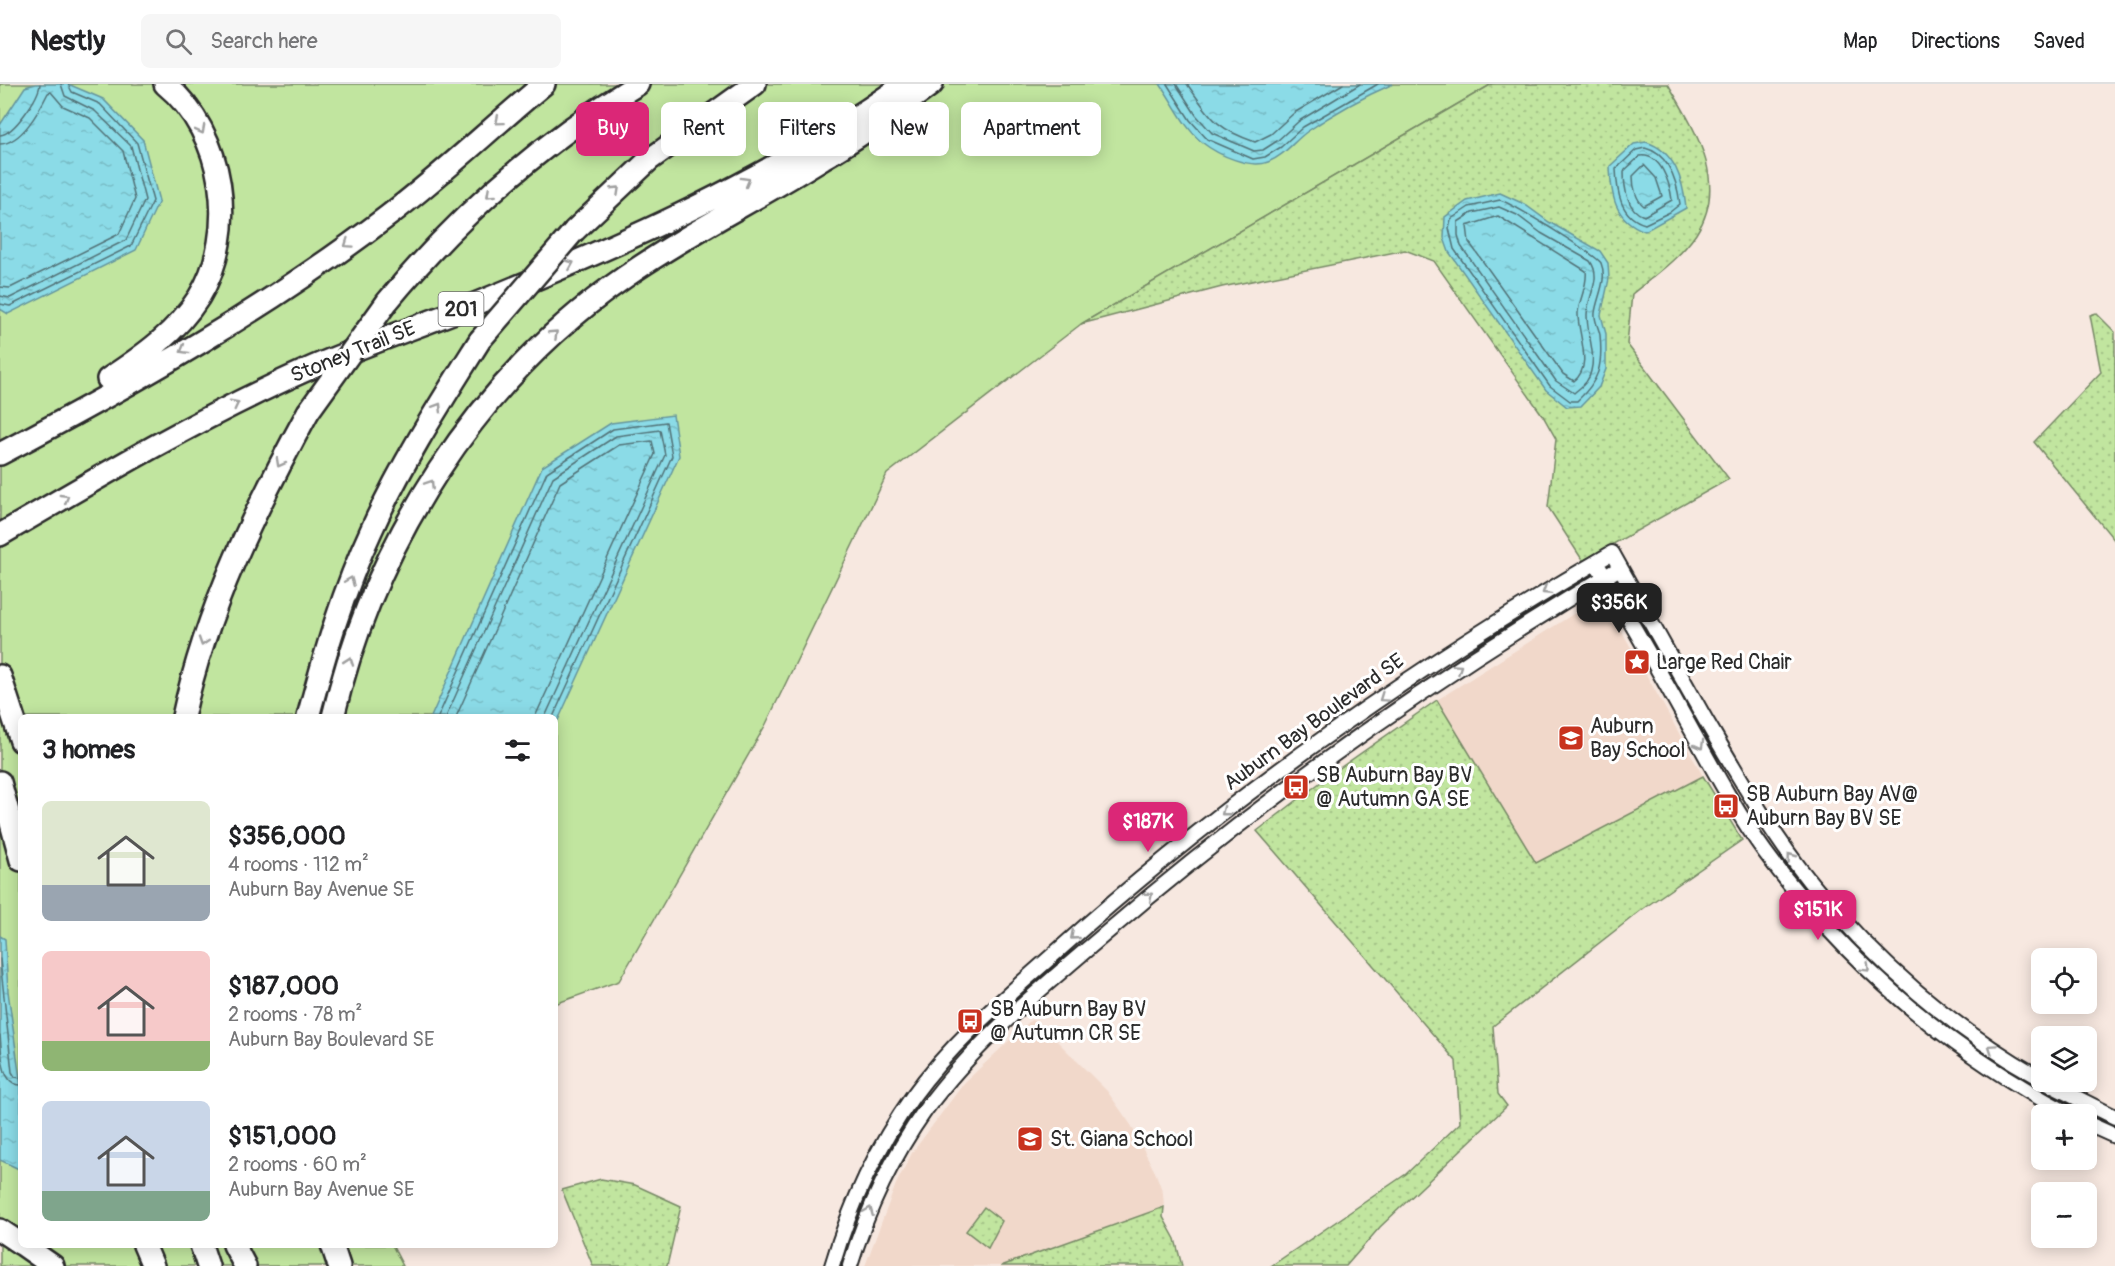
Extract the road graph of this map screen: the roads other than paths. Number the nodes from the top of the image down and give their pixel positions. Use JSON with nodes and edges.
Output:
{"nodes":[{"id":1,"x":165,"y":84,"type":"edge"},
{"id":2,"x":544,"y":84,"type":"edge"},
{"id":3,"x":638,"y":84,"type":"edge"},
{"id":4,"x":754,"y":84,"type":"edge"},
{"id":5,"x":905,"y":84,"type":"edge"},
{"id":6,"x":932,"y":84,"type":"edge"},
{"id":7,"x":1,"y":454,"type":"edge"},
{"id":8,"x":7,"y":531,"type":"edge"},
{"id":9,"x":1596,"y":561,"type":"junction"},
{"id":10,"x":1620,"y":568,"type":"junction"},
{"id":11,"x":1605,"y":577,"type":"junction"},
{"id":12,"x":0,"y":676,"type":"edge"},
{"id":13,"x":184,"y":714,"type":"edge"},
{"id":14,"x":309,"y":714,"type":"edge"},
{"id":15,"x":334,"y":714,"type":"edge"},
{"id":16,"x":18,"y":732,"type":"edge"},
{"id":17,"x":0,"y":782,"type":"edge"},
{"id":18,"x":18,"y":849,"type":"edge"},
{"id":19,"x":2031,"y":1072,"type":"edge"},
{"id":20,"x":2065,"y":1092,"type":"edge"},
{"id":21,"x":2051,"y":1104,"type":"edge"},
{"id":22,"x":2115,"y":1117,"type":"edge"},
{"id":23,"x":2097,"y":1128,"type":"edge"},
{"id":24,"x":2115,"y":1136,"type":"edge"},
{"id":25,"x":0,"y":1230,"type":"edge"},
{"id":26,"x":18,"y":1241,"type":"edge"},
{"id":27,"x":28,"y":1248,"type":"edge"},
{"id":28,"x":145,"y":1248,"type":"edge"},
{"id":29,"x":202,"y":1248,"type":"edge"},
{"id":30,"x":236,"y":1248,"type":"edge"},
{"id":31,"x":333,"y":1248,"type":"edge"},
{"id":32,"x":53,"y":1266,"type":"edge"},
{"id":33,"x":153,"y":1266,"type":"edge"},
{"id":34,"x":208,"y":1266,"type":"edge"},
{"id":35,"x":245,"y":1266,"type":"edge"},
{"id":36,"x":339,"y":1266,"type":"edge"},
{"id":37,"x":832,"y":1266,"type":"edge"},
{"id":38,"x":850,"y":1266,"type":"edge"}],
"edges":[{"from":1,"to":7,"type":"highway","one_way":true},
{"from":2,"to":7,"type":"highway","one_way":true},
{"from":3,"to":13,"type":"highway","one_way":true,"bridge":true},
{"from":14,"to":4,"type":"highway","one_way":true,"bridge":true},
{"from":8,"to":5,"type":"highway","name":"Stoney Trail SE","number":"201","one_way":true},
{"from":15,"to":6,"type":"highway","one_way":true},
{"from":9,"to":10,"type":"street","name":"Auburn Bay Boulevard SE"},
{"from":9,"to":11,"type":"street"},
{"from":9,"to":37,"type":"street","name":"Auburn Bay Boulevard SE","one_way":true},
{"from":10,"to":11,"type":"street","name":"Auburn Bay Boulevard SE"},
{"from":19,"to":10,"type":"street","one_way":true},
{"from":11,"to":21,"type":"street","one_way":true},
{"from":38,"to":11,"type":"street","name":"Auburn Bay Boulevard SE","one_way":true},
{"from":12,"to":16,"type":"highway"},
{"from":17,"to":18,"type":"highway"},
{"from":20,"to":22,"type":"street"},
{"from":23,"to":24,"type":"street"},
{"from":25,"to":26,"type":"highway"},
{"from":27,"to":32,"type":"highway"},
{"from":28,"to":33,"type":"highway"},
{"from":29,"to":34,"type":"highway"},
{"from":30,"to":35,"type":"highway"},
{"from":31,"to":36,"type":"highway"}]}
